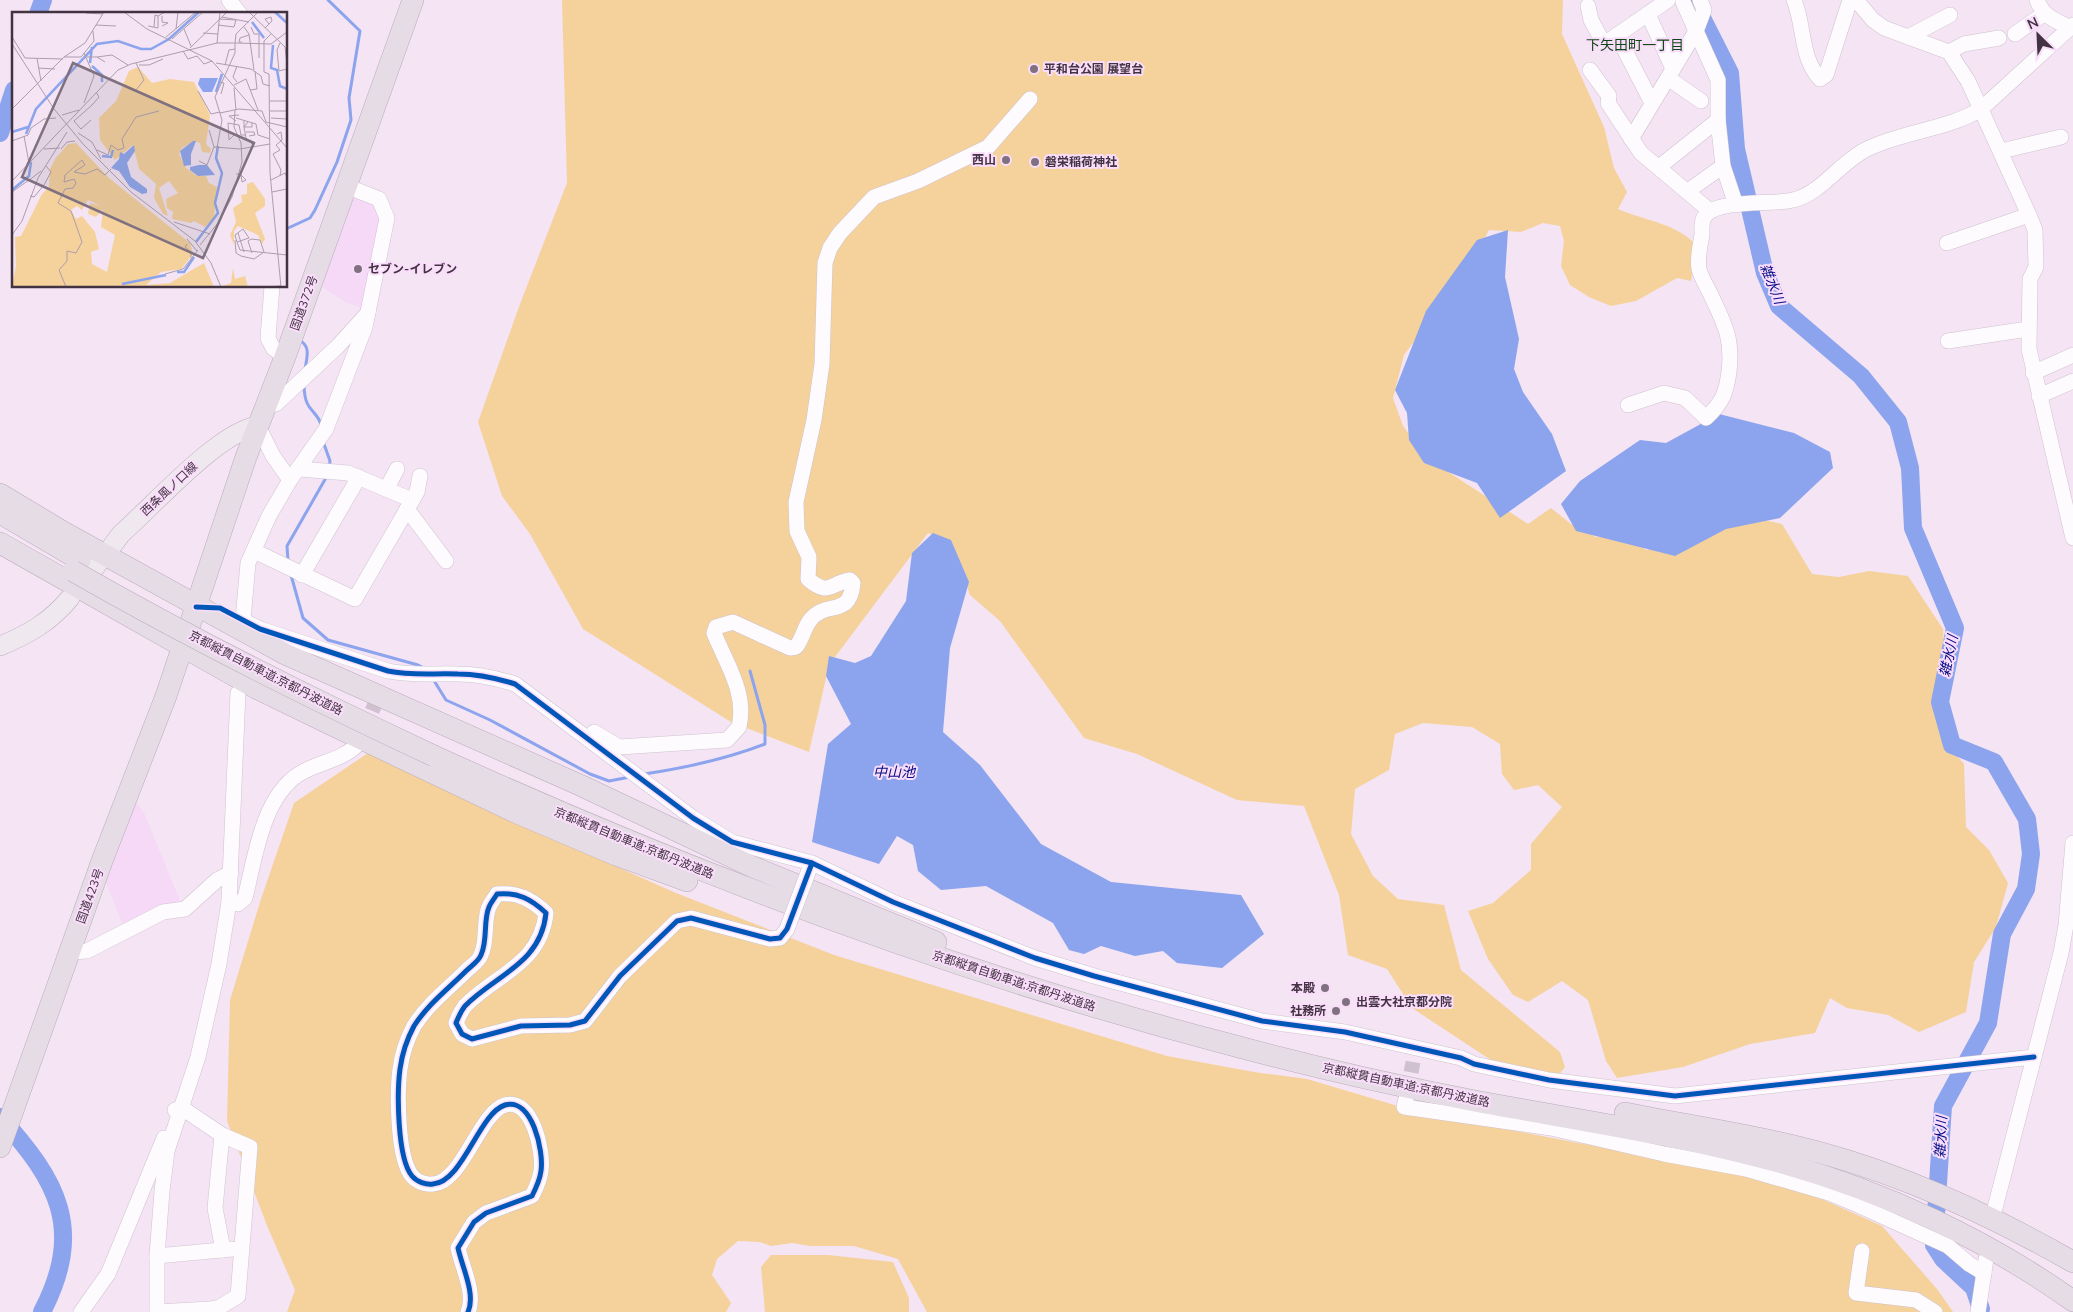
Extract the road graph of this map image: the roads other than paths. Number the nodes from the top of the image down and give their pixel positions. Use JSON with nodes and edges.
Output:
{"nodes":[{"id":1,"x":229,"y":0,"type":"edge"},
{"id":2,"x":413,"y":0,"type":"edge"},
{"id":3,"x":1700,"y":0,"type":"edge"},
{"id":4,"x":1794,"y":0,"type":"edge"},
{"id":5,"x":1850,"y":0,"type":"edge"},
{"id":6,"x":1856,"y":0,"type":"edge"},
{"id":7,"x":2037,"y":0,"type":"edge"},
{"id":8,"x":1676,"y":1,"type":"edge"},
{"id":9,"x":1588,"y":6,"type":"dead end"},
{"id":10,"x":238,"y":12,"type":"edge"},
{"id":11,"x":2045,"y":13,"type":"junction"},
{"id":12,"x":1648,"y":14,"type":"junction"},
{"id":13,"x":1950,"y":15,"type":"dead end"},
{"id":14,"x":2071,"y":26,"type":"edge"},
{"id":15,"x":1696,"y":31,"type":"junction"},
{"id":16,"x":2015,"y":34,"type":"dead end"},
{"id":17,"x":1617,"y":35,"type":"junction"},
{"id":18,"x":1908,"y":37,"type":"junction"},
{"id":19,"x":1999,"y":38,"type":"dead end"},
{"id":20,"x":1949,"y":52,"type":"junction"},
{"id":21,"x":1590,"y":70,"type":"dead end"},
{"id":22,"x":1671,"y":73,"type":"junction"},
{"id":23,"x":1030,"y":99,"type":"dead end"},
{"id":24,"x":1701,"y":101,"type":"dead end"},
{"id":25,"x":1652,"y":103,"type":"junction"},
{"id":26,"x":1981,"y":109,"type":"junction"},
{"id":27,"x":1718,"y":120,"type":"junction"},
{"id":28,"x":2061,"y":137,"type":"dead end"},
{"id":29,"x":1631,"y":139,"type":"junction"},
{"id":30,"x":2002,"y":151,"type":"junction"},
{"id":31,"x":1723,"y":166,"type":"junction"},
{"id":32,"x":1659,"y":167,"type":"junction"},
{"id":33,"x":346,"y":186,"type":"junction"},
{"id":34,"x":1688,"y":191,"type":"junction"},
{"id":35,"x":1736,"y":205,"type":"junction"},
{"id":36,"x":1710,"y":211,"type":"junction"},
{"id":37,"x":2029,"y":215,"type":"junction"},
{"id":38,"x":1947,"y":243,"type":"dead end"},
{"id":39,"x":272,"y":288,"type":"edge"},
{"id":40,"x":368,"y":313,"type":"junction"},
{"id":41,"x":2028,"y":328,"type":"junction"},
{"id":42,"x":1948,"y":341,"type":"dead end"},
{"id":43,"x":2073,"y":355,"type":"edge"},
{"id":44,"x":285,"y":357,"type":"junction"},
{"id":45,"x":2033,"y":373,"type":"junction"},
{"id":46,"x":2073,"y":382,"type":"edge"},
{"id":47,"x":2038,"y":396,"type":"junction"},
{"id":48,"x":266,"y":404,"type":"junction"},
{"id":49,"x":1628,"y":406,"type":"dead end"},
{"id":50,"x":258,"y":426,"type":"junction"},
{"id":51,"x":397,"y":469,"type":"dead end"},
{"id":52,"x":295,"y":474,"type":"junction"},
{"id":53,"x":420,"y":476,"type":"dead end"},
{"id":54,"x":359,"y":477,"type":"junction"},
{"id":55,"x":386,"y":488,"type":"junction"},
{"id":56,"x":0,"y":494,"type":"edge"},
{"id":57,"x":410,"y":504,"type":"junction"},
{"id":58,"x":4,"y":528,"type":"edge"},
{"id":59,"x":2073,"y":538,"type":"edge"},
{"id":60,"x":112,"y":546,"type":"dead end"},
{"id":61,"x":254,"y":551,"type":"junction"},
{"id":62,"x":446,"y":561,"type":"dead end"},
{"id":63,"x":294,"y":571,"type":"junction"},
{"id":64,"x":70,"y":598,"type":"dead end"},
{"id":65,"x":196,"y":607,"type":"junction"},
{"id":66,"x":243,"y":620,"type":"junction"},
{"id":67,"x":181,"y":645,"type":"junction"},
{"id":68,"x":0,"y":646,"type":"edge"},
{"id":69,"x":388,"y":671,"type":"junction"},
{"id":70,"x":382,"y":688,"type":"tunnel mouth"},
{"id":71,"x":238,"y":693,"type":"dead end"},
{"id":72,"x":562,"y":719,"type":"junction"},
{"id":73,"x":357,"y":745,"type":"tunnel mouth"},
{"id":74,"x":436,"y":750,"type":"junction"},
{"id":75,"x":2073,"y":843,"type":"edge"},
{"id":76,"x":811,"y":867,"type":"junction"},
{"id":77,"x":231,"y":873,"type":"junction"},
{"id":78,"x":229,"y":902,"type":"junction"},
{"id":79,"x":816,"y":915,"type":"junction"},
{"id":80,"x":936,"y":942,"type":"junction"},
{"id":81,"x":70,"y":952,"type":"junction"},
{"id":82,"x":2034,"y":1057,"type":"junction"},
{"id":83,"x":1406,"y":1095,"type":"dead end"},
{"id":84,"x":182,"y":1108,"type":"junction"},
{"id":85,"x":222,"y":1136,"type":"junction"},
{"id":86,"x":1,"y":1146,"type":"edge"},
{"id":87,"x":1986,"y":1209,"type":"junction"},
{"id":88,"x":242,"y":1248,"type":"junction"},
{"id":89,"x":223,"y":1250,"type":"junction"},
{"id":90,"x":1862,"y":1251,"type":"dead end"},
{"id":91,"x":157,"y":1256,"type":"junction"},
{"id":92,"x":2073,"y":1262,"type":"edge"},
{"id":93,"x":80,"y":1296,"type":"dead end"},
{"id":94,"x":2073,"y":1300,"type":"edge"},
{"id":95,"x":210,"y":1311,"type":"edge"},
{"id":96,"x":74,"y":1312,"type":"edge"},
{"id":97,"x":81,"y":1312,"type":"edge"},
{"id":98,"x":157,"y":1312,"type":"edge"},
{"id":99,"x":468,"y":1312,"type":"edge"},
{"id":100,"x":1935,"y":1312,"type":"edge"},
{"id":101,"x":1978,"y":1312,"type":"edge"}],
"edges":[{"from":1,"to":10,"type":"street"},
{"from":2,"to":33,"type":"highway","name":"国道372号"},
{"from":3,"to":15,"type":"street"},
{"from":4,"to":5,"type":"street"},
{"from":6,"to":18,"type":"street"},
{"from":7,"to":11,"type":"street"},
{"from":8,"to":12,"type":"street"},
{"from":8,"to":15,"type":"street"},
{"from":9,"to":17,"type":"street"},
{"from":11,"to":14,"type":"street"},
{"from":11,"to":16,"type":"street"},
{"from":12,"to":17,"type":"street"},
{"from":12,"to":22,"type":"street"},
{"from":13,"to":18,"type":"street"},
{"from":14,"to":26,"type":"street"},
{"from":15,"to":22,"type":"street"},
{"from":15,"to":27,"type":"street"},
{"from":17,"to":25,"type":"street"},
{"from":18,"to":20,"type":"street"},
{"from":19,"to":20,"type":"street"},
{"from":20,"to":26,"type":"street"},
{"from":21,"to":29,"type":"street"},
{"from":22,"to":24,"type":"street"},
{"from":22,"to":25,"type":"street"},
{"from":23,"to":72,"type":"street"},
{"from":25,"to":29,"type":"street"},
{"from":26,"to":30,"type":"street"},
{"from":26,"to":35,"type":"street"},
{"from":27,"to":31,"type":"street"},
{"from":27,"to":32,"type":"street"},
{"from":28,"to":30,"type":"street"},
{"from":29,"to":32,"type":"street"},
{"from":30,"to":37,"type":"street"},
{"from":31,"to":34,"type":"street"},
{"from":31,"to":35,"type":"street"},
{"from":32,"to":34,"type":"street"},
{"from":33,"to":40,"type":"street"},
{"from":33,"to":44,"type":"highway","name":"国道372号"},
{"from":34,"to":36,"type":"street"},
{"from":35,"to":36,"type":"street"},
{"from":36,"to":49,"type":"street"},
{"from":37,"to":38,"type":"street"},
{"from":37,"to":41,"type":"street"},
{"from":39,"to":44,"type":"street"},
{"from":40,"to":48,"type":"street"},
{"from":40,"to":52,"type":"street"},
{"from":41,"to":42,"type":"street"},
{"from":41,"to":45,"type":"street"},
{"from":43,"to":45,"type":"street"},
{"from":44,"to":48,"type":"highway","name":"国道372号"},
{"from":45,"to":47,"type":"street"},
{"from":46,"to":47,"type":"street"},
{"from":47,"to":59,"type":"street"},
{"from":48,"to":50,"type":"highway","name":"国道372号"},
{"from":50,"to":52,"type":"street"},
{"from":50,"to":60,"type":"main road","name":"西条風ノ口線"},
{"from":50,"to":65,"type":"highway","name":"国道372号"},
{"from":51,"to":55,"type":"street"},
{"from":52,"to":54,"type":"street"},
{"from":52,"to":61,"type":"street"},
{"from":53,"to":57,"type":"street"},
{"from":54,"to":55,"type":"street"},
{"from":54,"to":63,"type":"street"},
{"from":55,"to":57,"type":"street"},
{"from":56,"to":65,"type":"highway"},
{"from":57,"to":62,"type":"street"},
{"from":57,"to":63,"type":"street"},
{"from":58,"to":67,"type":"highway"},
{"from":58,"to":74,"type":"highway","name":"京都縦貫自動車道;京都丹波道路","bridge":true},
{"from":61,"to":63,"type":"street"},
{"from":61,"to":66,"type":"street"},
{"from":64,"to":68,"type":"main road"},
{"from":65,"to":66,"type":"street"},
{"from":65,"to":67,"type":"highway","name":"国道372号"},
{"from":65,"to":80,"type":"highway"},
{"from":66,"to":69,"type":"street"},
{"from":67,"to":79,"type":"highway"},
{"from":67,"to":81,"type":"highway","name":"国道423号"},
{"from":69,"to":70,"type":"street"},
{"from":69,"to":72,"type":"street"},
{"from":71,"to":77,"type":"street"},
{"from":72,"to":76,"type":"street"},
{"from":73,"to":78,"type":"street"},
{"from":74,"to":79,"type":"highway","name":"京都縦貫自動車道;京都丹波道路"},
{"from":74,"to":80,"type":"highway","name":"京都縦貫自動車道;京都丹波道路"},
{"from":75,"to":82,"type":"street"},
{"from":76,"to":82,"type":"street"},
{"from":76,"to":99,"type":"street","bridge":true},
{"from":77,"to":78,"type":"street"},
{"from":77,"to":81,"type":"street"},
{"from":78,"to":84,"type":"street"},
{"from":79,"to":94,"type":"highway","name":"京都縦貫自動車道;京都丹波道路"},
{"from":80,"to":87,"type":"highway","name":"京都縦貫自動車道;京都丹波道路"},
{"from":81,"to":86,"type":"highway","name":"国道423号"},
{"from":82,"to":87,"type":"street"},
{"from":83,"to":101,"type":"street"},
{"from":84,"to":85,"type":"street"},
{"from":84,"to":91,"type":"street"},
{"from":84,"to":97,"type":"street"},
{"from":85,"to":88,"type":"street"},
{"from":85,"to":89,"type":"street"},
{"from":87,"to":92,"type":"highway","name":"京都縦貫自動車道;京都丹波道路"},
{"from":88,"to":89,"type":"street"},
{"from":88,"to":95,"type":"street"},
{"from":89,"to":91,"type":"street"},
{"from":90,"to":100,"type":"street"},
{"from":91,"to":98,"type":"street"},
{"from":93,"to":96,"type":"street"},
{"from":95,"to":98,"type":"street"}]}
